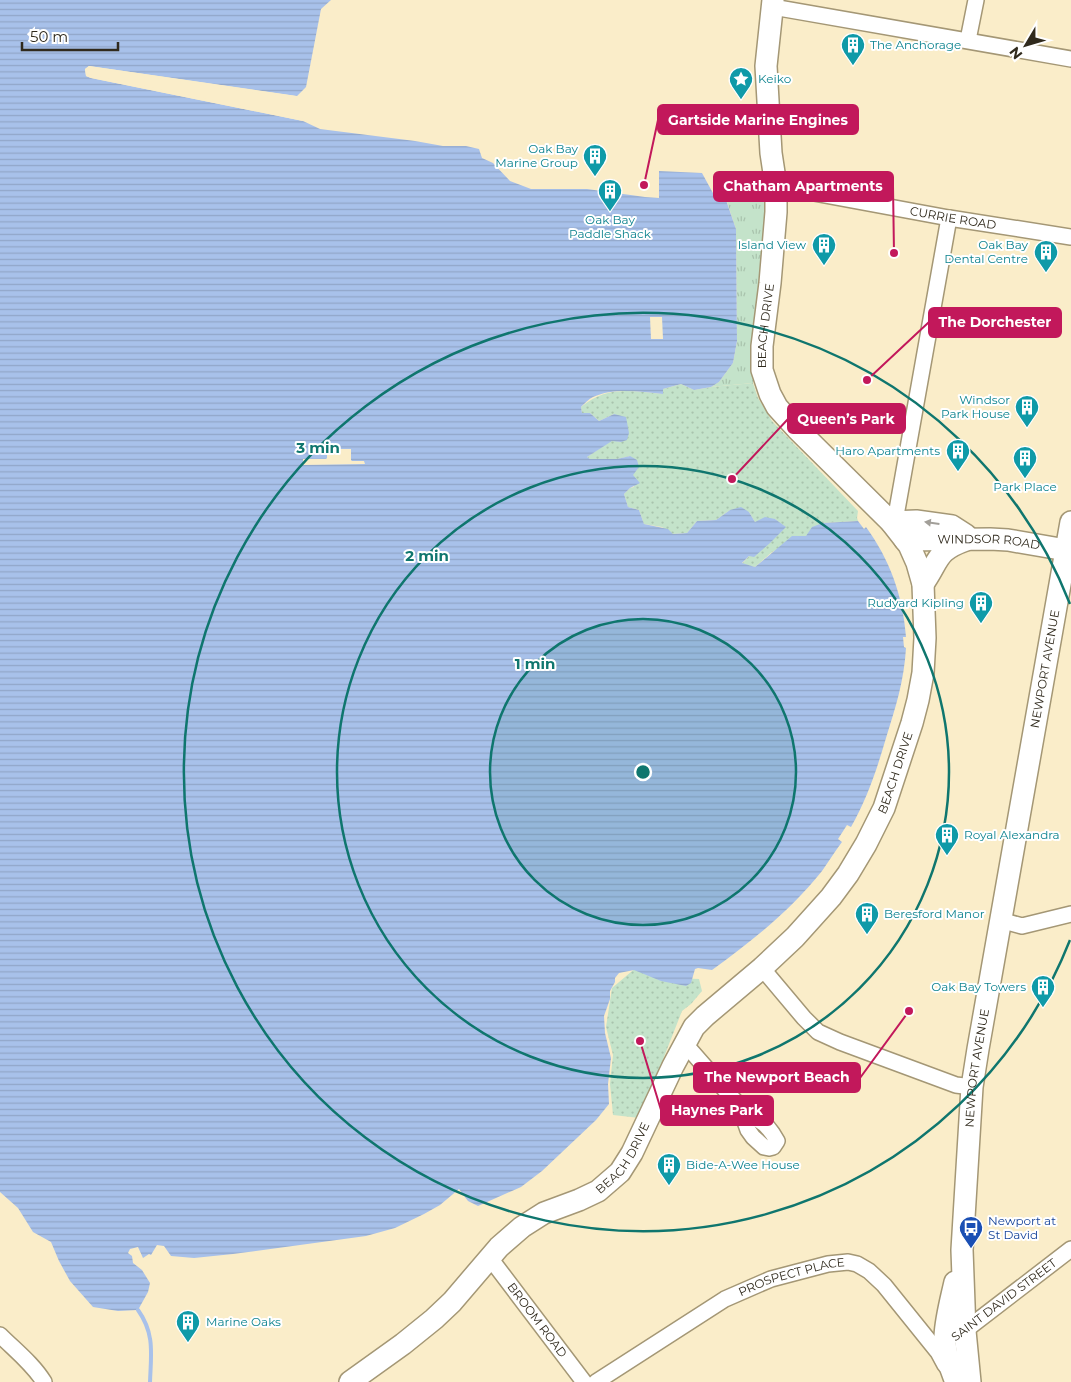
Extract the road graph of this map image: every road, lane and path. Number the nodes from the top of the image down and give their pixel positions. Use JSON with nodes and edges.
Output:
{"nodes":[{"id":1,"x":976,"y":0,"type":"edge"},
{"id":2,"x":773,"y":3,"type":"edge"},
{"id":3,"x":968,"y":40,"type":"junction"},
{"id":4,"x":1071,"y":59,"type":"edge"},
{"id":5,"x":776,"y":186,"type":"junction"},
{"id":6,"x":949,"y":218,"type":"junction"},
{"id":7,"x":1071,"y":237,"type":"edge"},
{"id":8,"x":890,"y":522,"type":"junction"},
{"id":9,"x":1071,"y":522,"type":"edge"},
{"id":10,"x":971,"y":538,"type":"junction"},
{"id":11,"x":905,"y":540,"type":"junction"},
{"id":12,"x":1068,"y":550,"type":"edge"},
{"id":13,"x":923,"y":584,"type":"junction"},
{"id":14,"x":1071,"y":914,"type":"edge"},
{"id":15,"x":1000,"y":920,"type":"junction"},
{"id":16,"x":762,"y":968,"type":"junction"},
{"id":17,"x":685,"y":1044,"type":"junction"},
{"id":18,"x":972,"y":1087,"type":"junction"},
{"id":19,"x":743,"y":1116,"type":"dead end"},
{"id":20,"x":1071,"y":1249,"type":"edge"},
{"id":21,"x":962,"y":1250,"type":"junction"},
{"id":22,"x":490,"y":1258,"type":"junction"},
{"id":23,"x":965,"y":1331,"type":"junction"},
{"id":24,"x":0,"y":1335,"type":"edge"},
{"id":25,"x":942,"y":1348,"type":"junction"},
{"id":26,"x":353,"y":1381,"type":"edge"},
{"id":27,"x":44,"y":1382,"type":"edge"},
{"id":28,"x":584,"y":1382,"type":"edge"},
{"id":29,"x":596,"y":1382,"type":"edge"},
{"id":30,"x":955,"y":1382,"type":"edge"},
{"id":31,"x":970,"y":1382,"type":"edge"}],
"edges":[{"from":1,"to":3,"type":"street"},
{"from":2,"to":3,"type":"street"},
{"from":2,"to":5,"type":"main road","name":"BEACH DRIVE"},
{"from":3,"to":4,"type":"street"},
{"from":5,"to":6,"type":"street","name":"CURRIE ROAD"},
{"from":5,"to":8,"type":"main road","name":"BEACH DRIVE"},
{"from":6,"to":7,"type":"street","name":"CURRIE ROAD"},
{"from":6,"to":8,"type":"street"},
{"from":10,"to":8,"type":"main road","one_way":true},
{"from":8,"to":11,"type":"main road","name":"BEACH DRIVE"},
{"from":9,"to":12,"type":"main road","name":"NEWPORT AVENUE"},
{"from":10,"to":11,"type":"main road","name":"WINDSOR ROAD"},
{"from":10,"to":12,"type":"main road","name":"WINDSOR ROAD"},
{"from":10,"to":13,"type":"main road"},
{"from":11,"to":13,"type":"main road","name":"BEACH DRIVE"},
{"from":12,"to":15,"type":"main road","name":"NEWPORT AVENUE"},
{"from":13,"to":16,"type":"main road","name":"BEACH DRIVE"},
{"from":14,"to":15,"type":"street"},
{"from":15,"to":18,"type":"main road","name":"NEWPORT AVENUE"},
{"from":16,"to":17,"type":"main road","name":"BEACH DRIVE"},
{"from":16,"to":18,"type":"street"},
{"from":17,"to":19,"type":"street"},
{"from":17,"to":22,"type":"main road","name":"BEACH DRIVE"},
{"from":18,"to":21,"type":"main road","name":"NEWPORT AVENUE"},
{"from":20,"to":23,"type":"street","name":"SAINT DAVID STREET"},
{"from":21,"to":23,"type":"main road","name":"NEWPORT AVENUE"},
{"from":21,"to":25,"type":"main road"},
{"from":22,"to":26,"type":"main road","name":"BEACH DRIVE"},
{"from":22,"to":28,"type":"street","name":"BROOM ROAD"},
{"from":23,"to":25,"type":"street","name":"SAINT DAVID STREET"},
{"from":23,"to":31,"type":"main road","name":"NEWPORT AVENUE"},
{"from":24,"to":27,"type":"street"},
{"from":25,"to":29,"type":"street","name":"PROSPECT PLACE"},
{"from":25,"to":30,"type":"main road"}]}
